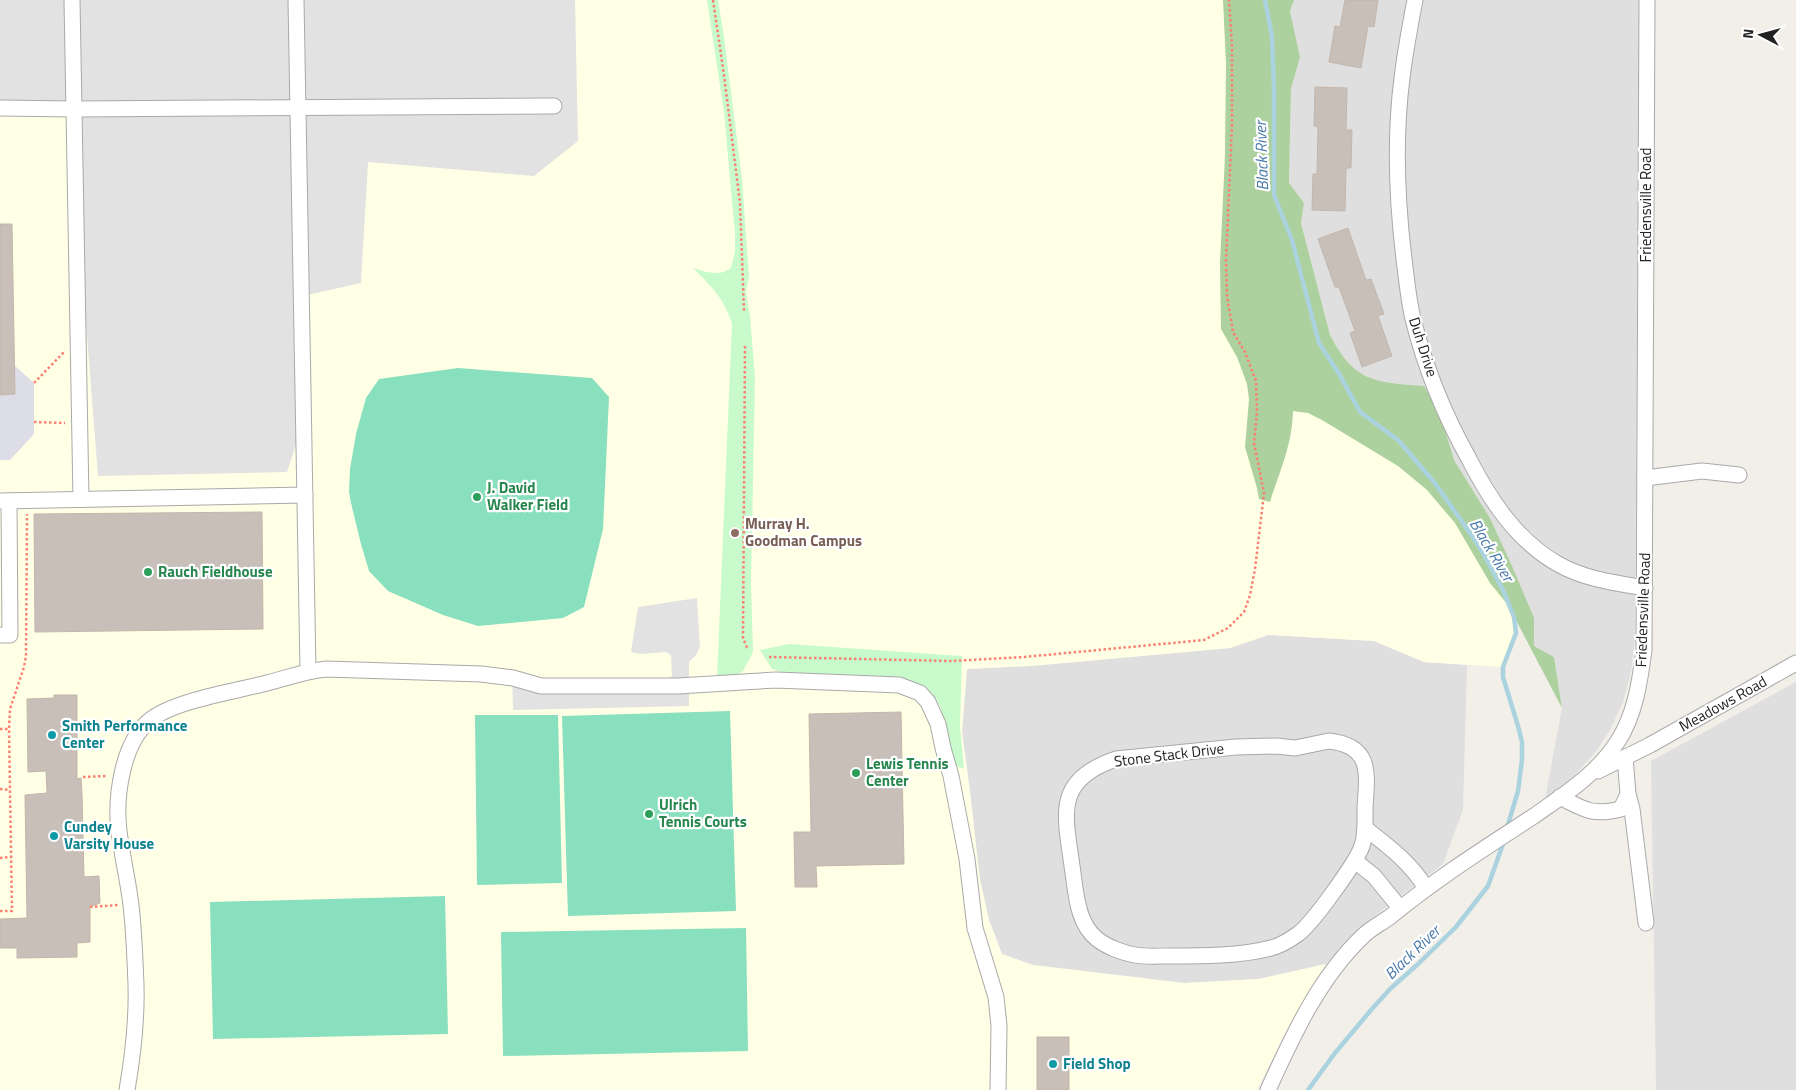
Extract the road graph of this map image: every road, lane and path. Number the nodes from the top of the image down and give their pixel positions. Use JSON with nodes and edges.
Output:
{"nodes":[{"id":1,"x":72,"y":0,"type":"edge"},
{"id":2,"x":296,"y":0,"type":"edge"},
{"id":3,"x":713,"y":0,"type":"edge"},
{"id":4,"x":1229,"y":0,"type":"edge"},
{"id":5,"x":1415,"y":0,"type":"edge"},
{"id":6,"x":1647,"y":0,"type":"edge"},
{"id":7,"x":298,"y":106,"type":"junction"},
{"id":8,"x":554,"y":106,"type":"dead end"},
{"id":9,"x":0,"y":108,"type":"edge"},
{"id":10,"x":74,"y":109,"type":"junction"},
{"id":11,"x":744,"y":311,"type":"dead end"},
{"id":12,"x":745,"y":346,"type":"dead end"},
{"id":13,"x":66,"y":350,"type":"dead end"},
{"id":14,"x":34,"y":383,"type":"dead end"},
{"id":15,"x":34,"y":422,"type":"dead end"},
{"id":16,"x":68,"y":423,"type":"dead end"},
{"id":17,"x":1740,"y":474,"type":"dead end"},
{"id":18,"x":1645,"y":478,"type":"junction"},
{"id":19,"x":305,"y":495,"type":"junction"},
{"id":20,"x":81,"y":499,"type":"junction"},
{"id":21,"x":4,"y":500,"type":"edge"},
{"id":22,"x":1645,"y":588,"type":"junction"},
{"id":23,"x":0,"y":635,"type":"edge"},
{"id":24,"x":748,"y":650,"type":"dead end"},
{"id":25,"x":770,"y":657,"type":"dead end"},
{"id":26,"x":1796,"y":663,"type":"edge"},
{"id":27,"x":308,"y":670,"type":"junction"},
{"id":28,"x":0,"y":729,"type":"edge"},
{"id":29,"x":1620,"y":738,"type":"junction"},
{"id":30,"x":1650,"y":745,"type":"junction"},
{"id":31,"x":1626,"y":757,"type":"junction"},
{"id":32,"x":1590,"y":775,"type":"junction"},
{"id":33,"x":122,"y":776,"type":"junction"},
{"id":34,"x":83,"y":777,"type":"dead end"},
{"id":35,"x":0,"y":790,"type":"edge"},
{"id":36,"x":10,"y":790,"type":"junction"},
{"id":37,"x":1628,"y":794,"type":"junction"},
{"id":38,"x":1560,"y":797,"type":"junction"},
{"id":39,"x":1365,"y":828,"type":"junction"},
{"id":40,"x":11,"y":857,"type":"junction"},
{"id":41,"x":0,"y":858,"type":"edge"},
{"id":42,"x":1355,"y":861,"type":"junction"},
{"id":43,"x":1426,"y":888,"type":"junction"},
{"id":44,"x":131,"y":905,"type":"junction"},
{"id":45,"x":90,"y":907,"type":"dead end"},
{"id":46,"x":1400,"y":908,"type":"junction"},
{"id":47,"x":0,"y":911,"type":"edge"},
{"id":48,"x":1646,"y":924,"type":"dead end"},
{"id":49,"x":127,"y":1090,"type":"edge"},
{"id":50,"x":998,"y":1090,"type":"edge"},
{"id":51,"x":1268,"y":1090,"type":"edge"}],
"edges":[{"from":1,"to":10,"type":"street"},
{"from":2,"to":7,"type":"street"},
{"from":3,"to":11,"type":"path"},
{"from":4,"to":25,"type":"path"},
{"from":5,"to":22,"type":"street","name":"Duh Drive"},
{"from":6,"to":18,"type":"street","name":"Friedensville Road"},
{"from":7,"to":8,"type":"street"},
{"from":7,"to":10,"type":"street"},
{"from":7,"to":19,"type":"street"},
{"from":9,"to":10,"type":"street"},
{"from":10,"to":20,"type":"street"},
{"from":12,"to":24,"type":"path"},
{"from":13,"to":14,"type":"path"},
{"from":15,"to":16,"type":"path"},
{"from":17,"to":18,"type":"street"},
{"from":18,"to":22,"type":"street","name":"Friedensville Road"},
{"from":19,"to":20,"type":"street"},
{"from":19,"to":27,"type":"street"},
{"from":20,"to":21,"type":"street"},
{"from":21,"to":23,"type":"street"},
{"from":22,"to":29,"type":"street","name":"Friedensville Road"},
{"from":26,"to":30,"type":"street","name":"Meadows Road"},
{"from":27,"to":33,"type":"street"},
{"from":27,"to":50,"type":"street"},
{"from":28,"to":36,"type":"path"},
{"from":29,"to":30,"type":"street"},
{"from":29,"to":32,"type":"street","name":"Friedensville Road"},
{"from":30,"to":31,"type":"street","name":"Meadows Road"},
{"from":31,"to":32,"type":"street","name":"Meadows Road"},
{"from":31,"to":37,"type":"street"},
{"from":32,"to":38,"type":"street","name":"Friedensville Road"},
{"from":33,"to":34,"type":"path"},
{"from":33,"to":44,"type":"street"},
{"from":35,"to":36,"type":"path"},
{"from":36,"to":40,"type":"path"},
{"from":37,"to":38,"type":"street"},
{"from":37,"to":48,"type":"street"},
{"from":38,"to":43,"type":"street","name":"Friedensville Road"},
{"from":39,"to":42,"type":"street","name":"Stone Stack Drive"},
{"from":39,"to":42,"type":"street","name":"Stone Stack Drive"},
{"from":39,"to":43,"type":"street"},
{"from":40,"to":41,"type":"path"},
{"from":40,"to":47,"type":"path"},
{"from":42,"to":46,"type":"street"},
{"from":43,"to":46,"type":"street","name":"Friedensville Road"},
{"from":44,"to":45,"type":"path"},
{"from":44,"to":49,"type":"street"},
{"from":46,"to":51,"type":"street","name":"Friedensville Road"}]}
